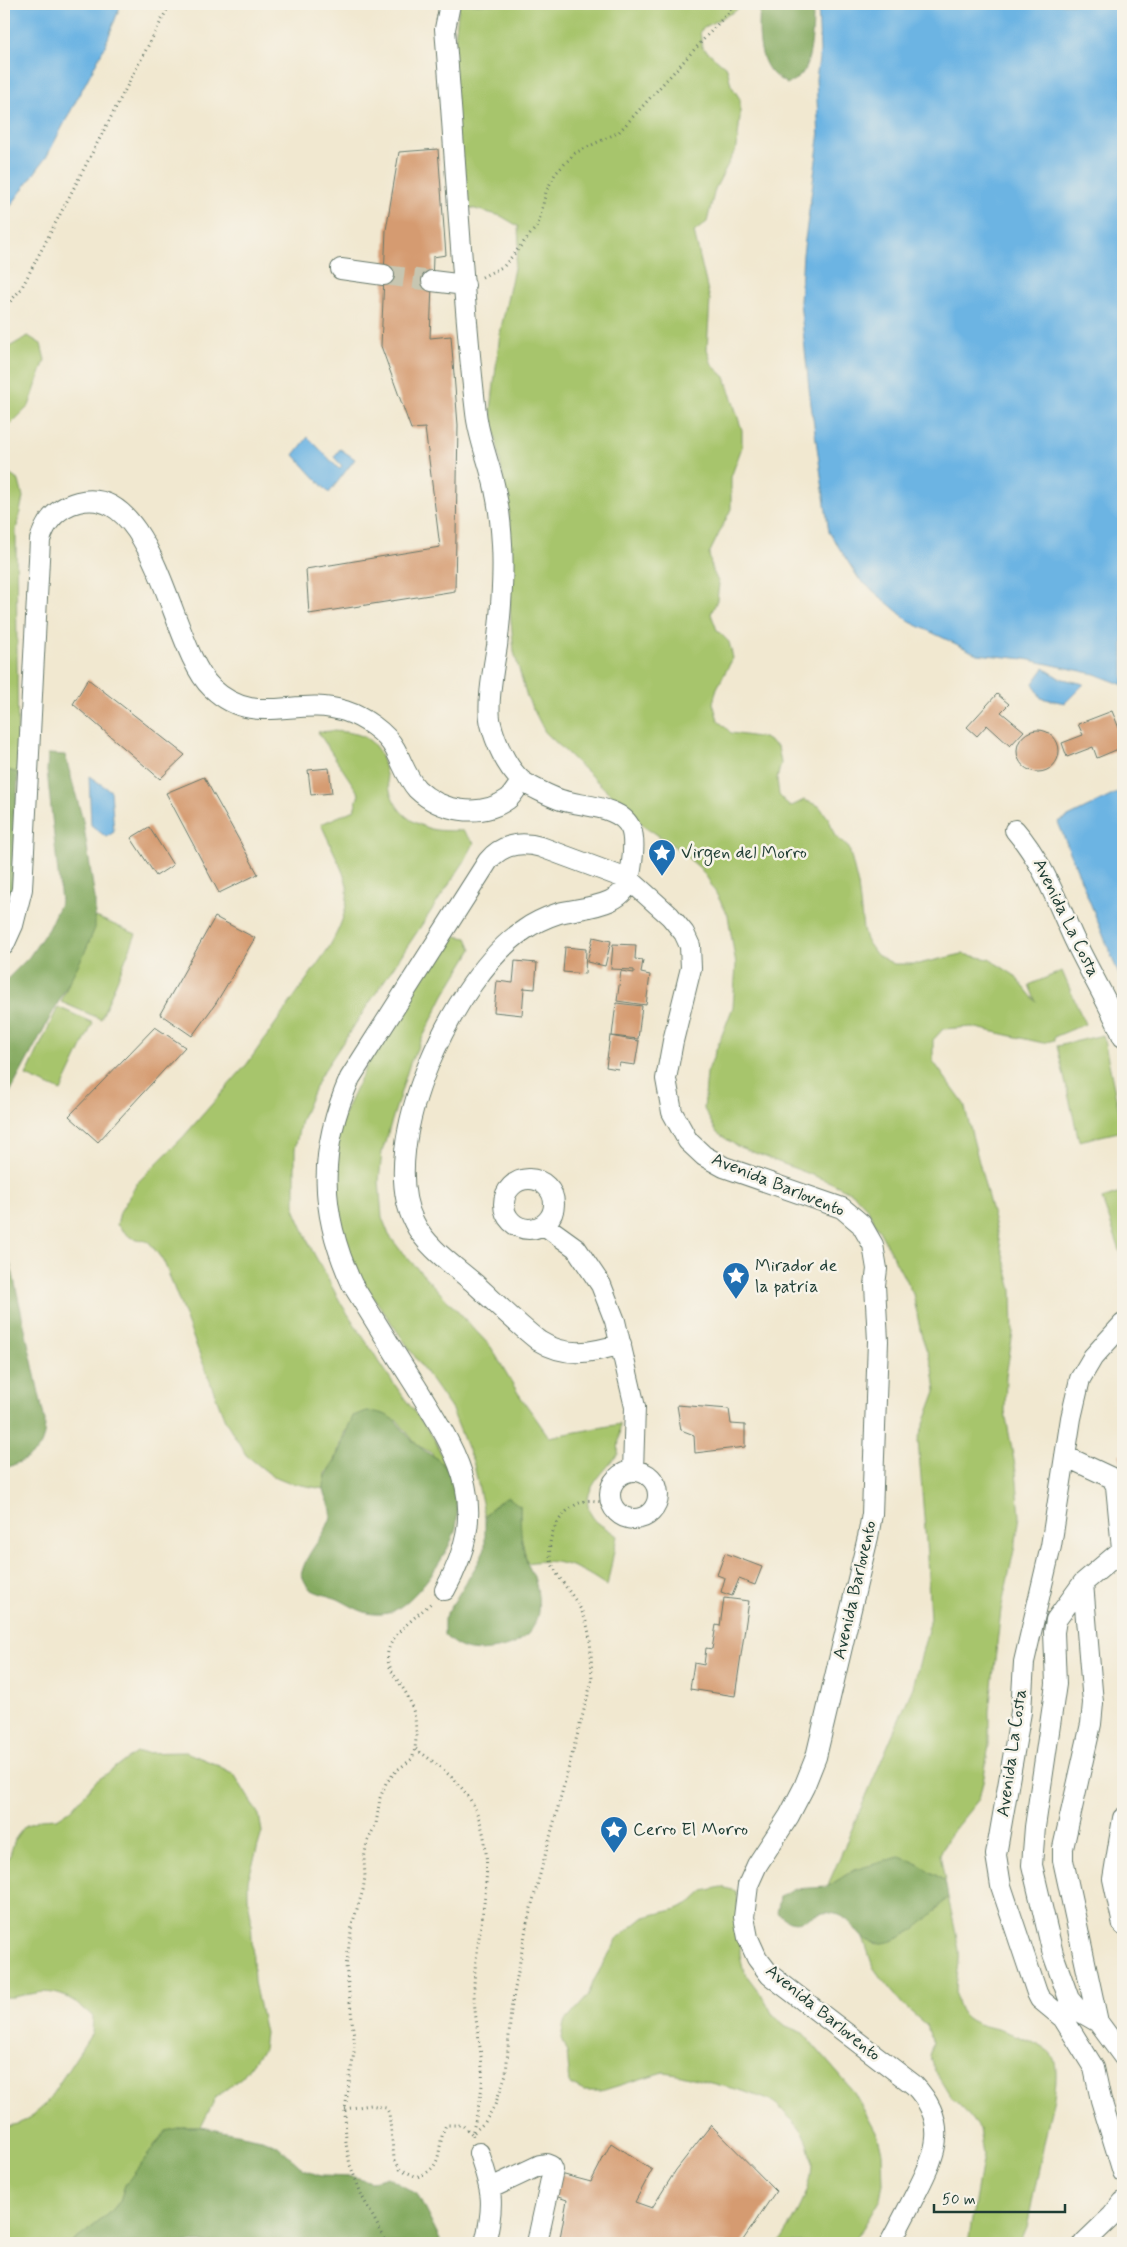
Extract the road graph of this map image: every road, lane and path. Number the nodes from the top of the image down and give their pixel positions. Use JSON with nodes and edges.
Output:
{"nodes":[{"id":1,"x":170,"y":4,"type":"edge"},
{"id":2,"x":450,"y":4,"type":"edge"},
{"id":3,"x":736,"y":4,"type":"edge"},
{"id":4,"x":341,"y":269,"type":"dead end"},
{"id":5,"x":384,"y":275,"type":"tunnel mouth"},
{"id":6,"x":432,"y":282,"type":"tunnel mouth"},
{"id":7,"x":465,"y":285,"type":"junction"},
{"id":8,"x":4,"y":309,"type":"edge"},
{"id":9,"x":522,"y":781,"type":"junction"},
{"id":10,"x":1015,"y":830,"type":"dead end"},
{"id":11,"x":630,"y":880,"type":"junction"},
{"id":12,"x":4,"y":945,"type":"edge"},
{"id":13,"x":1123,"y":1037,"type":"edge"},
{"id":14,"x":544,"y":1225,"type":"dead end"},
{"id":15,"x":1123,"y":1324,"type":"edge"},
{"id":16,"x":621,"y":1344,"type":"junction"},
{"id":17,"x":1064,"y":1456,"type":"junction"},
{"id":18,"x":633,"y":1470,"type":"junction"},
{"id":19,"x":612,"y":1504,"type":"junction"},
{"id":20,"x":1123,"y":1554,"type":"edge"},
{"id":21,"x":1083,"y":1583,"type":"junction"},
{"id":22,"x":445,"y":1590,"type":"joint"},
{"id":23,"x":416,"y":1750,"type":"junction"},
{"id":24,"x":1123,"y":1818,"type":"edge"},
{"id":25,"x":1123,"y":1925,"type":"edge"},
{"id":26,"x":1098,"y":2022,"type":"junction"},
{"id":27,"x":1123,"y":2056,"type":"edge"},
{"id":28,"x":345,"y":2109,"type":"junction"},
{"id":29,"x":472,"y":2134,"type":"junction"},
{"id":30,"x":479,"y":2153,"type":"joint"},
{"id":31,"x":1123,"y":2172,"type":"edge"},
{"id":32,"x":491,"y":2188,"type":"junction"},
{"id":33,"x":1123,"y":2202,"type":"edge"},
{"id":34,"x":1123,"y":2228,"type":"edge"},
{"id":35,"x":1090,"y":2237,"type":"edge"},
{"id":36,"x":387,"y":2243,"type":"edge"},
{"id":37,"x":485,"y":2243,"type":"edge"},
{"id":38,"x":537,"y":2243,"type":"edge"},
{"id":39,"x":890,"y":2243,"type":"edge"}],
"edges":[{"from":1,"to":8,"type":"path"},
{"from":2,"to":7,"type":"street"},
{"from":3,"to":7,"type":"path"},
{"from":4,"to":5,"type":"street"},
{"from":6,"to":7,"type":"street"},
{"from":7,"to":9,"type":"street"},
{"from":9,"to":11,"type":"street"},
{"from":9,"to":12,"type":"street"},
{"from":10,"to":13,"type":"street","name":"Avenida La Costa"},
{"from":11,"to":16,"type":"street"},
{"from":11,"to":22,"type":"street"},
{"from":11,"to":39,"type":"street","name":"Avenida Barlovento"},
{"from":14,"to":16,"type":"street"},
{"from":15,"to":17,"type":"street","name":"Avenida La Costa"},
{"from":16,"to":18,"type":"street"},
{"from":17,"to":20,"type":"street"},
{"from":17,"to":31,"type":"street","name":"Avenida La Costa"},
{"from":18,"to":19,"type":"street"},
{"from":18,"to":19,"type":"street"},
{"from":19,"to":29,"type":"path"},
{"from":20,"to":21,"type":"street"},
{"from":21,"to":26,"type":"street"},
{"from":21,"to":26,"type":"street"},
{"from":22,"to":23,"type":"path"},
{"from":23,"to":28,"type":"path"},
{"from":23,"to":29,"type":"path"},
{"from":24,"to":25,"type":"street"},
{"from":26,"to":27,"type":"street"},
{"from":28,"to":29,"type":"path"},
{"from":28,"to":36,"type":"path"},
{"from":29,"to":30,"type":"path"},
{"from":30,"to":32,"type":"street"},
{"from":32,"to":37,"type":"street"},
{"from":32,"to":38,"type":"street"},
{"from":33,"to":35,"type":"street"},
{"from":34,"to":35,"type":"street"}]}
